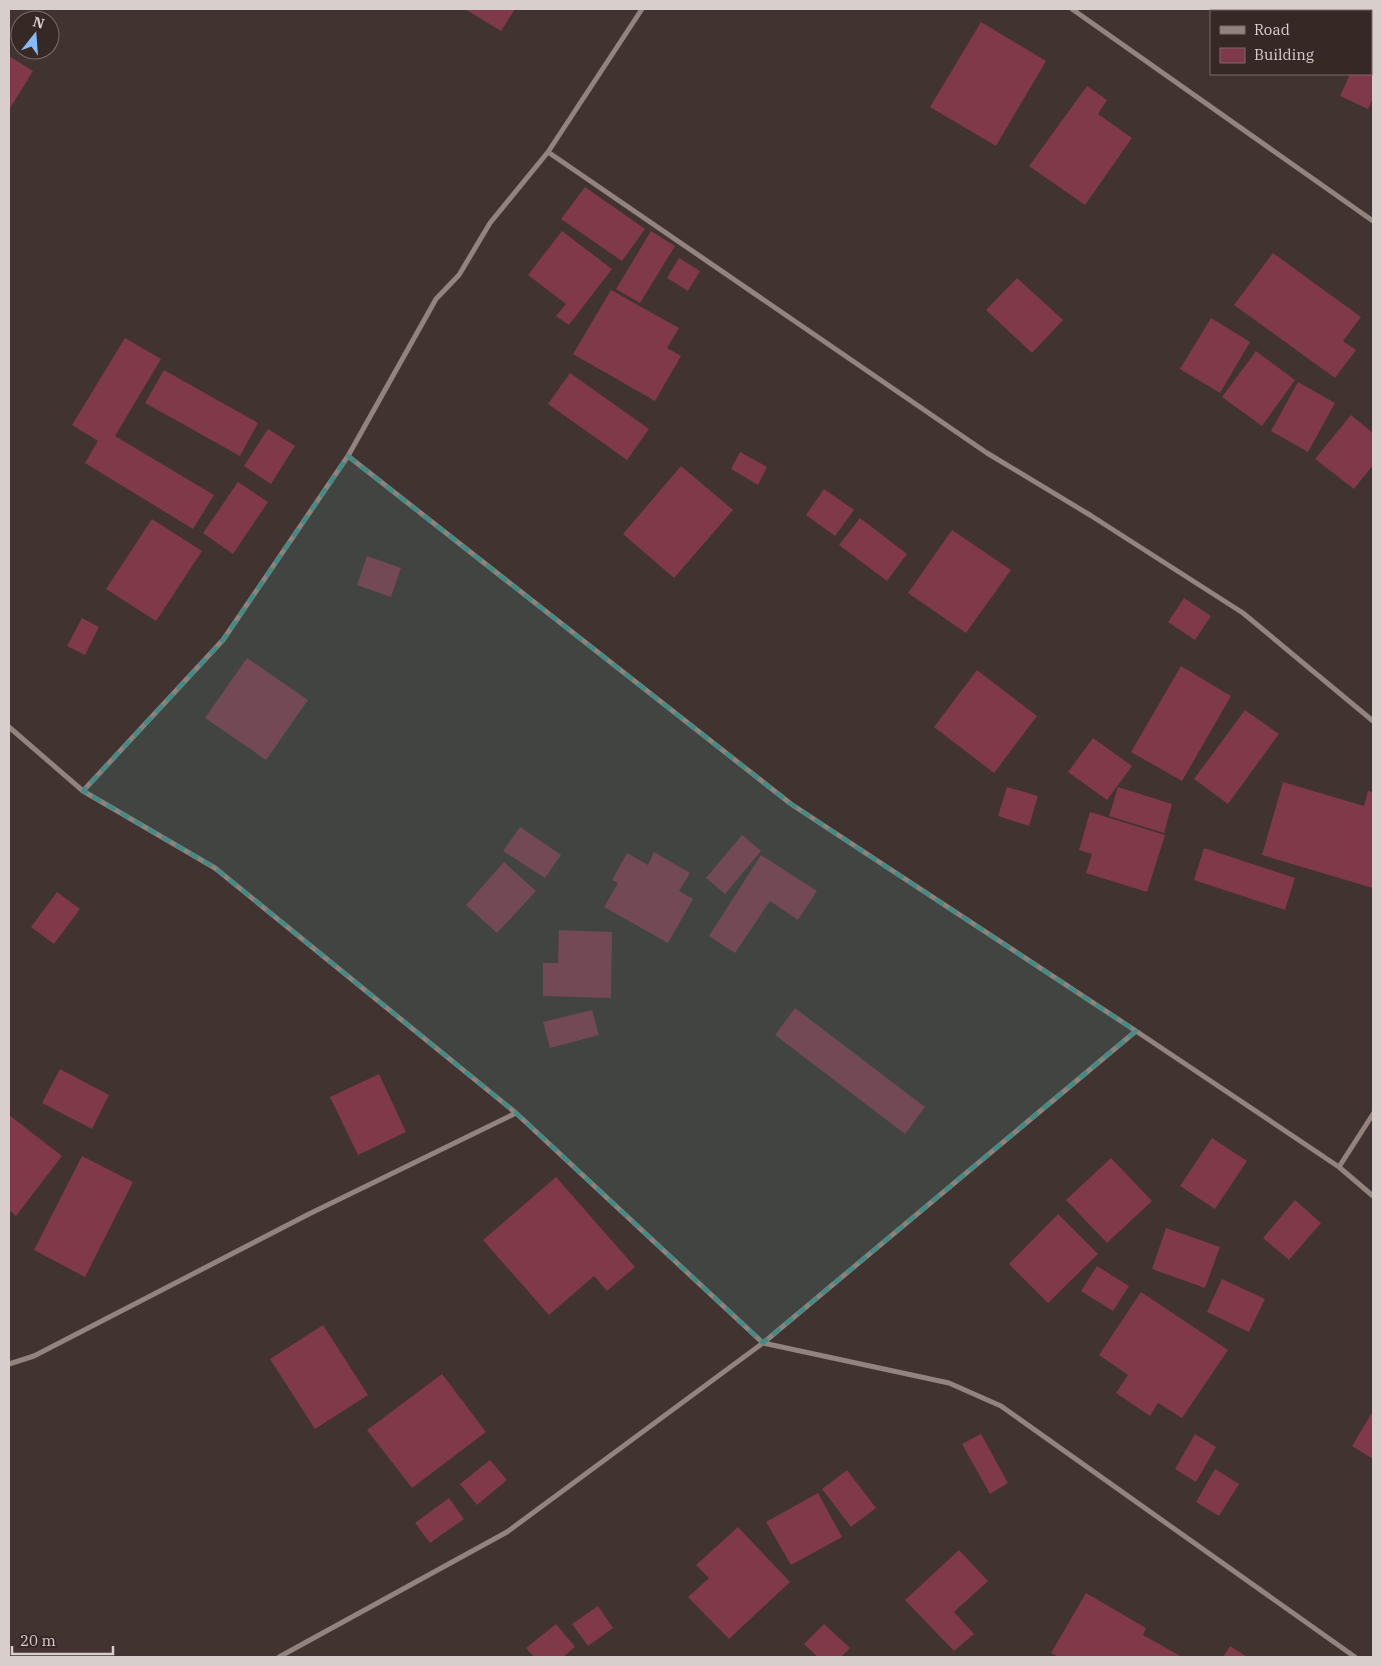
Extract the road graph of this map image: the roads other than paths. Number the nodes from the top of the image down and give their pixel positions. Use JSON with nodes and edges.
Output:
{"nodes":[{"id":1,"x":642,"y":9,"type":"edge"},
{"id":2,"x":1072,"y":9,"type":"edge"},
{"id":3,"x":548,"y":152,"type":"junction"},
{"id":4,"x":1373,"y":221,"type":"edge"},
{"id":5,"x":348,"y":456,"type":"junction"},
{"id":6,"x":1373,"y":721,"type":"edge"},
{"id":7,"x":9,"y":727,"type":"edge"},
{"id":8,"x":83,"y":791,"type":"junction"},
{"id":9,"x":1136,"y":1031,"type":"junction"},
{"id":10,"x":516,"y":1113,"type":"junction"},
{"id":11,"x":1373,"y":1114,"type":"edge"},
{"id":12,"x":1339,"y":1167,"type":"junction"},
{"id":13,"x":1373,"y":1196,"type":"edge"},
{"id":14,"x":763,"y":1343,"type":"junction"},
{"id":15,"x":9,"y":1364,"type":"edge"},
{"id":16,"x":279,"y":1657,"type":"edge"},
{"id":17,"x":1355,"y":1657,"type":"edge"}],
"edges":[{"from":1,"to":3,"type":"street"},
{"from":2,"to":4,"type":"street"},
{"from":3,"to":5,"type":"street"},
{"from":3,"to":6,"type":"street"},
{"from":5,"to":8,"type":"street"},
{"from":5,"to":9,"type":"street"},
{"from":7,"to":8,"type":"street"},
{"from":8,"to":10,"type":"street"},
{"from":9,"to":12,"type":"street"},
{"from":9,"to":14,"type":"street"},
{"from":10,"to":14,"type":"street"},
{"from":10,"to":15,"type":"street"},
{"from":11,"to":12,"type":"street"},
{"from":12,"to":13,"type":"street"},
{"from":14,"to":16,"type":"street"},
{"from":14,"to":17,"type":"street"}]}
